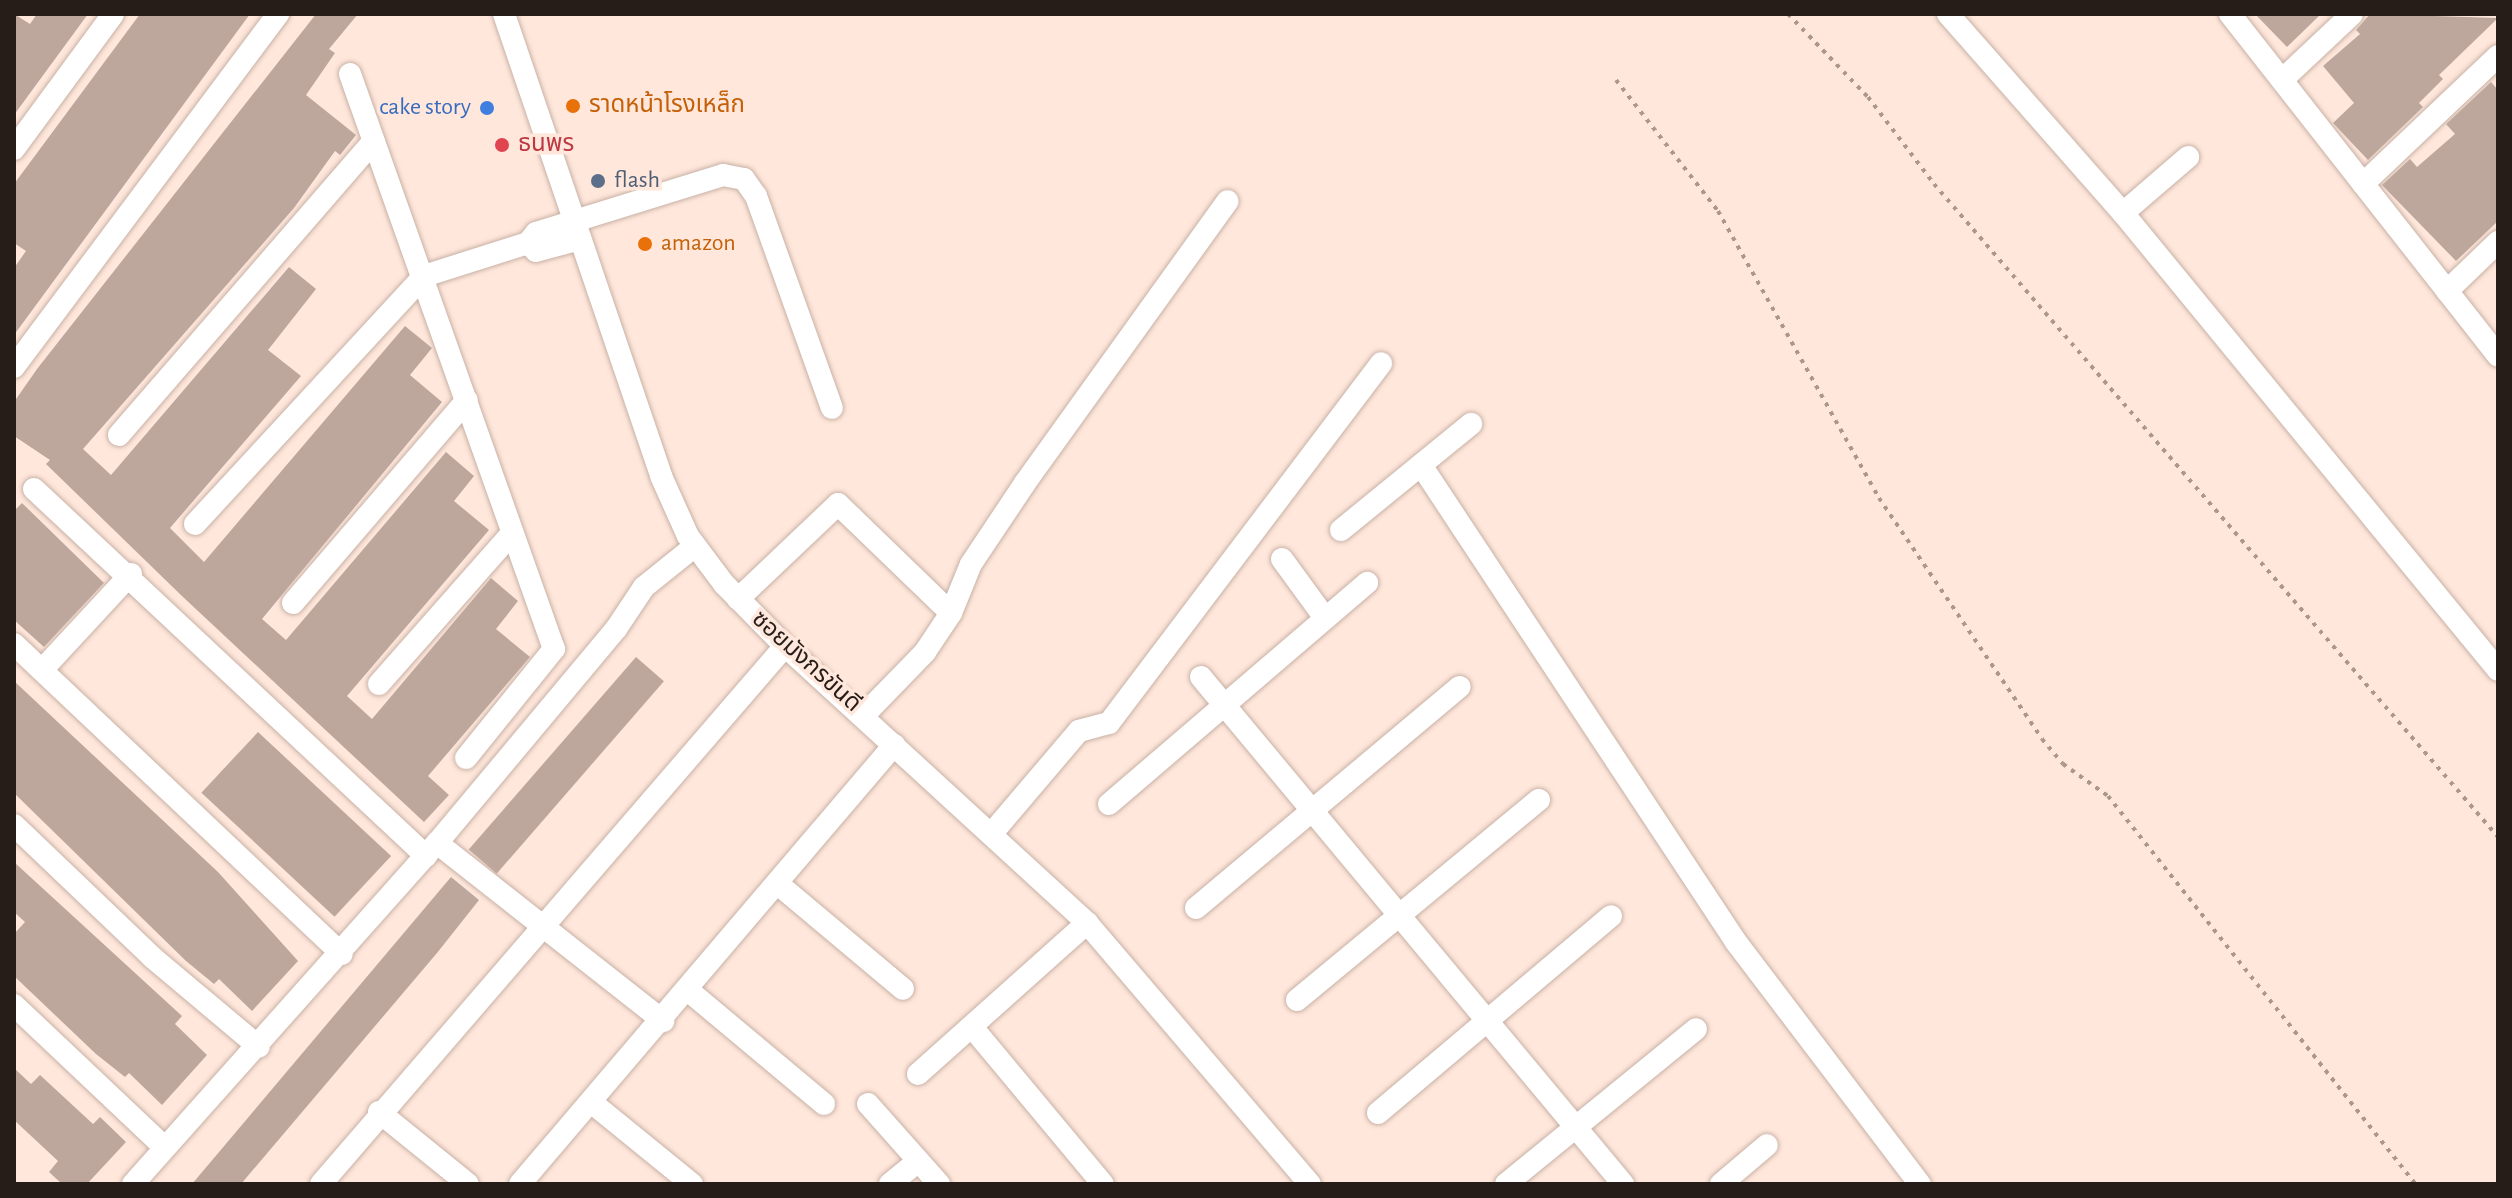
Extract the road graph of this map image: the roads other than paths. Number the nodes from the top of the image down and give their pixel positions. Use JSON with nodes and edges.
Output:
{"nodes":[{"id":1,"x":113,"y":14,"type":"edge"},
{"id":2,"x":278,"y":14,"type":"edge"},
{"id":3,"x":504,"y":14,"type":"edge"},
{"id":4,"x":2230,"y":14,"type":"edge"},
{"id":5,"x":2352,"y":14,"type":"edge"},
{"id":6,"x":1951,"y":15,"type":"edge"},
{"id":7,"x":2498,"y":56,"type":"edge"},
{"id":8,"x":350,"y":74,"type":"dead end"},
{"id":9,"x":2282,"y":80,"type":"junction"},
{"id":10,"x":374,"y":141,"type":"junction"},
{"id":11,"x":14,"y":149,"type":"edge"},
{"id":12,"x":2188,"y":157,"type":"dead end"},
{"id":13,"x":2363,"y":184,"type":"junction"},
{"id":14,"x":1228,"y":201,"type":"dead end"},
{"id":15,"x":2123,"y":213,"type":"junction"},
{"id":16,"x":578,"y":231,"type":"junction"},
{"id":17,"x":2498,"y":242,"type":"edge"},
{"id":18,"x":424,"y":276,"type":"junction"},
{"id":19,"x":2447,"y":291,"type":"junction"},
{"id":20,"x":2498,"y":356,"type":"edge"},
{"id":21,"x":1381,"y":363,"type":"dead end"},
{"id":22,"x":14,"y":367,"type":"edge"},
{"id":23,"x":467,"y":400,"type":"junction"},
{"id":24,"x":832,"y":408,"type":"dead end"},
{"id":25,"x":1471,"y":424,"type":"dead end"},
{"id":26,"x":119,"y":435,"type":"dead end"},
{"id":27,"x":1421,"y":465,"type":"junction"},
{"id":28,"x":34,"y":489,"type":"dead end"},
{"id":29,"x":195,"y":524,"type":"dead end"},
{"id":30,"x":1341,"y":530,"type":"dead end"},
{"id":31,"x":512,"y":533,"type":"junction"},
{"id":32,"x":695,"y":546,"type":"junction"},
{"id":33,"x":1282,"y":559,"type":"dead end"},
{"id":34,"x":131,"y":574,"type":"junction"},
{"id":35,"x":1367,"y":583,"type":"dead end"},
{"id":36,"x":738,"y":599,"type":"junction"},
{"id":37,"x":293,"y":603,"type":"dead end"},
{"id":38,"x":951,"y":613,"type":"junction"},
{"id":39,"x":1325,"y":618,"type":"junction"},
{"id":40,"x":14,"y":644,"type":"edge"},
{"id":41,"x":785,"y":646,"type":"junction"},
{"id":42,"x":42,"y":670,"type":"junction"},
{"id":43,"x":2498,"y":670,"type":"edge"},
{"id":44,"x":1201,"y":677,"type":"dead end"},
{"id":45,"x":379,"y":684,"type":"dead end"},
{"id":46,"x":1459,"y":687,"type":"dead end"},
{"id":47,"x":1222,"y":703,"type":"junction"},
{"id":48,"x":864,"y":715,"type":"junction"},
{"id":49,"x":894,"y":745,"type":"junction"},
{"id":50,"x":466,"y":758,"type":"dead end"},
{"id":51,"x":1539,"y":800,"type":"dead end"},
{"id":52,"x":1109,"y":804,"type":"dead end"},
{"id":53,"x":1309,"y":810,"type":"junction"},
{"id":54,"x":14,"y":825,"type":"edge"},
{"id":55,"x":993,"y":832,"type":"junction"},
{"id":56,"x":431,"y":850,"type":"junction"},
{"id":57,"x":778,"y":884,"type":"junction"},
{"id":58,"x":1196,"y":908,"type":"dead end"},
{"id":59,"x":1611,"y":916,"type":"dead end"},
{"id":60,"x":1400,"y":917,"type":"junction"},
{"id":61,"x":1087,"y":923,"type":"junction"},
{"id":62,"x":542,"y":931,"type":"junction"},
{"id":63,"x":342,"y":954,"type":"junction"},
{"id":64,"x":903,"y":989,"type":"dead end"},
{"id":65,"x":689,"y":991,"type":"junction"},
{"id":66,"x":1297,"y":1000,"type":"dead end"},
{"id":67,"x":14,"y":1005,"type":"edge"},
{"id":68,"x":1488,"y":1020,"type":"junction"},
{"id":69,"x":663,"y":1021,"type":"junction"},
{"id":70,"x":972,"y":1027,"type":"junction"},
{"id":71,"x":1696,"y":1029,"type":"dead end"},
{"id":72,"x":259,"y":1047,"type":"junction"},
{"id":73,"x":918,"y":1074,"type":"dead end"},
{"id":74,"x":591,"y":1102,"type":"junction"},
{"id":75,"x":824,"y":1104,"type":"dead end"},
{"id":76,"x":868,"y":1104,"type":"dead end"},
{"id":77,"x":379,"y":1112,"type":"junction"},
{"id":78,"x":1378,"y":1113,"type":"dead end"},
{"id":79,"x":1575,"y":1126,"type":"junction"},
{"id":80,"x":1767,"y":1145,"type":"dead end"},
{"id":81,"x":164,"y":1147,"type":"junction"},
{"id":82,"x":918,"y":1161,"type":"junction"},
{"id":83,"x":133,"y":1184,"type":"edge"},
{"id":84,"x":321,"y":1184,"type":"edge"},
{"id":85,"x":468,"y":1184,"type":"edge"},
{"id":86,"x":520,"y":1184,"type":"edge"},
{"id":87,"x":692,"y":1184,"type":"edge"},
{"id":88,"x":890,"y":1184,"type":"edge"},
{"id":89,"x":939,"y":1184,"type":"edge"},
{"id":90,"x":1103,"y":1184,"type":"edge"},
{"id":91,"x":1310,"y":1184,"type":"edge"},
{"id":92,"x":1506,"y":1184,"type":"edge"},
{"id":93,"x":1623,"y":1184,"type":"edge"},
{"id":94,"x":1721,"y":1184,"type":"edge"},
{"id":95,"x":1920,"y":1184,"type":"edge"}],
"edges":[{"from":1,"to":11,"type":"street"},
{"from":2,"to":22,"type":"street"},
{"from":3,"to":16,"type":"street","name":"ซอยมังกรขันดี"},
{"from":4,"to":9,"type":"street"},
{"from":5,"to":9,"type":"street"},
{"from":6,"to":15,"type":"street"},
{"from":7,"to":13,"type":"street"},
{"from":8,"to":10,"type":"street"},
{"from":9,"to":13,"type":"street"},
{"from":10,"to":18,"type":"street"},
{"from":10,"to":26,"type":"street"},
{"from":12,"to":15,"type":"street"},
{"from":13,"to":19,"type":"street"},
{"from":14,"to":38,"type":"street"},
{"from":15,"to":43,"type":"street"},
{"from":16,"to":18,"type":"street"},
{"from":16,"to":24,"type":"street"},
{"from":16,"to":32,"type":"street","name":"ซอยมังกรขันดี"},
{"from":17,"to":19,"type":"street"},
{"from":18,"to":23,"type":"street"},
{"from":18,"to":29,"type":"street"},
{"from":19,"to":20,"type":"street"},
{"from":21,"to":55,"type":"street"},
{"from":23,"to":31,"type":"street"},
{"from":23,"to":37,"type":"street"},
{"from":25,"to":27,"type":"street"},
{"from":27,"to":30,"type":"street"},
{"from":27,"to":95,"type":"street"},
{"from":28,"to":34,"type":"street"},
{"from":31,"to":45,"type":"street"},
{"from":31,"to":50,"type":"street"},
{"from":32,"to":36,"type":"street","name":"ซอยมังกรขันดี"},
{"from":32,"to":56,"type":"street"},
{"from":33,"to":39,"type":"street"},
{"from":34,"to":42,"type":"street"},
{"from":34,"to":56,"type":"street"},
{"from":35,"to":39,"type":"street"},
{"from":36,"to":38,"type":"street"},
{"from":36,"to":41,"type":"street","name":"ซอยมังกรขันดี"},
{"from":38,"to":48,"type":"street"},
{"from":39,"to":47,"type":"street"},
{"from":40,"to":42,"type":"street"},
{"from":41,"to":48,"type":"street","name":"ซอยมังกรขันดี"},
{"from":41,"to":62,"type":"street"},
{"from":42,"to":63,"type":"street"},
{"from":44,"to":47,"type":"street"},
{"from":46,"to":53,"type":"street"},
{"from":47,"to":52,"type":"street"},
{"from":47,"to":53,"type":"street"},
{"from":48,"to":49,"type":"street","name":"ซอยมังกรขันดี"},
{"from":49,"to":55,"type":"street","name":"ซอยมังกรขันดี"},
{"from":49,"to":57,"type":"street"},
{"from":51,"to":60,"type":"street"},
{"from":53,"to":58,"type":"street"},
{"from":53,"to":60,"type":"street"},
{"from":54,"to":72,"type":"street"},
{"from":55,"to":61,"type":"street","name":"ซอยมังกรขันดี"},
{"from":56,"to":62,"type":"street"},
{"from":56,"to":63,"type":"street"},
{"from":57,"to":64,"type":"street"},
{"from":57,"to":65,"type":"street"},
{"from":59,"to":68,"type":"street"},
{"from":60,"to":66,"type":"street"},
{"from":60,"to":68,"type":"street"},
{"from":61,"to":70,"type":"street"},
{"from":61,"to":91,"type":"street","name":"ซอยมังกรขันดี"},
{"from":62,"to":69,"type":"street"},
{"from":62,"to":77,"type":"street"},
{"from":63,"to":72,"type":"street"},
{"from":65,"to":69,"type":"street"},
{"from":65,"to":75,"type":"street"},
{"from":67,"to":81,"type":"street"},
{"from":68,"to":78,"type":"street"},
{"from":68,"to":79,"type":"street"},
{"from":69,"to":74,"type":"street"},
{"from":70,"to":73,"type":"street"},
{"from":70,"to":90,"type":"street"},
{"from":71,"to":79,"type":"street"},
{"from":72,"to":81,"type":"street"},
{"from":74,"to":86,"type":"street"},
{"from":74,"to":87,"type":"street"},
{"from":76,"to":82,"type":"street"},
{"from":77,"to":84,"type":"street"},
{"from":77,"to":85,"type":"street"},
{"from":79,"to":92,"type":"street"},
{"from":79,"to":93,"type":"street"},
{"from":80,"to":94,"type":"street"},
{"from":81,"to":83,"type":"street"},
{"from":82,"to":88,"type":"street"},
{"from":82,"to":89,"type":"street"}]}
